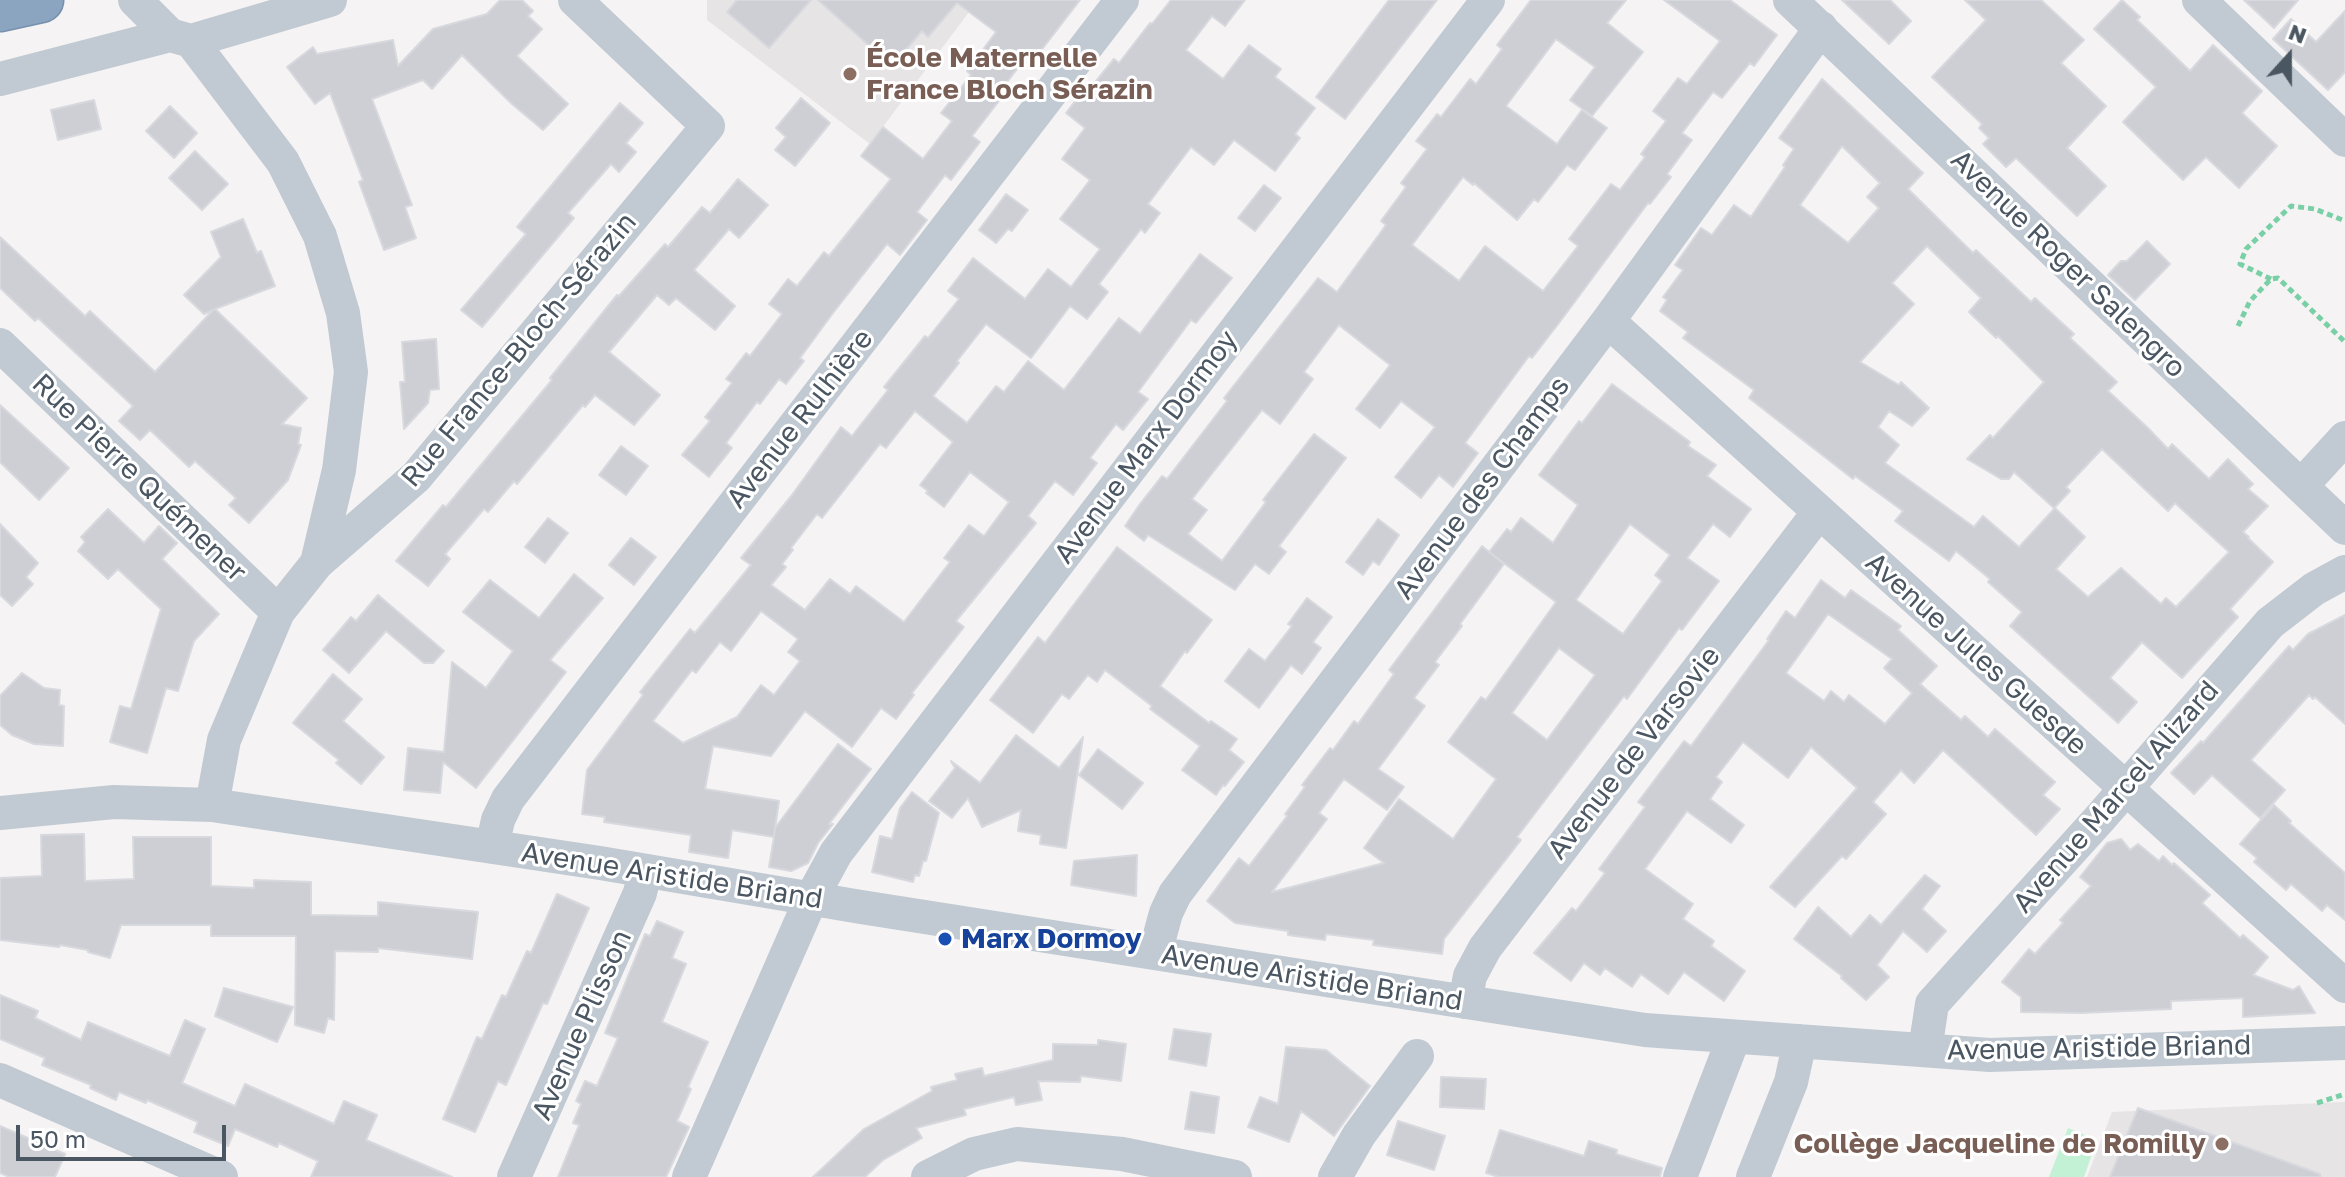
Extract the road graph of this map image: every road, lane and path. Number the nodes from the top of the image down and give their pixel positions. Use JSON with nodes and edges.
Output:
{"nodes":[{"id":1,"x":41,"y":0,"type":"edge"},
{"id":2,"x":135,"y":0,"type":"edge"},
{"id":3,"x":330,"y":0,"type":"edge"},
{"id":4,"x":575,"y":0,"type":"edge"},
{"id":5,"x":1122,"y":0,"type":"edge"},
{"id":6,"x":1488,"y":0,"type":"edge"},
{"id":7,"x":1790,"y":0,"type":"edge"},
{"id":8,"x":2199,"y":0,"type":"edge"},
{"id":9,"x":0,"y":9,"type":"edge"},
{"id":10,"x":1821,"y":28,"type":"junction"},
{"id":11,"x":181,"y":38,"type":"junction"},
{"id":12,"x":0,"y":79,"type":"edge"},
{"id":13,"x":2345,"y":140,"type":"edge"},
{"id":14,"x":2345,"y":221,"type":"edge"},
{"id":15,"x":2271,"y":279,"type":"junction"},
{"id":16,"x":1608,"y":321,"type":"junction"},
{"id":17,"x":2238,"y":326,"type":"dead end"},
{"id":18,"x":2345,"y":342,"type":"edge"},
{"id":19,"x":0,"y":345,"type":"edge"},
{"id":20,"x":2345,"y":438,"type":"edge"},
{"id":21,"x":2301,"y":486,"type":"junction"},
{"id":22,"x":1819,"y":512,"type":"junction"},
{"id":23,"x":2345,"y":528,"type":"edge"},
{"id":24,"x":317,"y":563,"type":"junction"},
{"id":25,"x":2345,"y":572,"type":"edge"},
{"id":26,"x":278,"y":612,"type":"junction"},
{"id":27,"x":2125,"y":788,"type":"junction"},
{"id":28,"x":212,"y":805,"type":"junction"},
{"id":29,"x":0,"y":813,"type":"edge"},
{"id":30,"x":492,"y":847,"type":"junction"},
{"id":31,"x":645,"y":871,"type":"junction"},
{"id":32,"x":811,"y":899,"type":"junction"},
{"id":33,"x":1155,"y":953,"type":"junction"},
{"id":34,"x":2345,"y":986,"type":"edge"},
{"id":35,"x":1465,"y":1002,"type":"junction"},
{"id":36,"x":1734,"y":1037,"type":"junction"},
{"id":37,"x":1800,"y":1041,"type":"junction"},
{"id":38,"x":2345,"y":1043,"type":"edge"},
{"id":39,"x":1925,"y":1050,"type":"junction"},
{"id":40,"x":1417,"y":1056,"type":"dead end"},
{"id":41,"x":0,"y":1080,"type":"edge"},
{"id":42,"x":2345,"y":1094,"type":"edge"},
{"id":43,"x":2317,"y":1103,"type":"dead end"},
{"id":44,"x":221,"y":1177,"type":"edge"},
{"id":45,"x":514,"y":1177,"type":"edge"},
{"id":46,"x":689,"y":1177,"type":"edge"},
{"id":47,"x":928,"y":1177,"type":"edge"},
{"id":48,"x":1235,"y":1177,"type":"edge"},
{"id":49,"x":1335,"y":1177,"type":"edge"},
{"id":50,"x":1680,"y":1177,"type":"edge"},
{"id":51,"x":1753,"y":1177,"type":"edge"}],
"edges":[{"from":1,"to":9,"type":"highway"},
{"from":2,"to":11,"type":"street"},
{"from":3,"to":11,"type":"street"},
{"from":4,"to":24,"type":"street","name":"Rue France-Bloch-Sérazin"},
{"from":5,"to":30,"type":"street","name":"Avenue Rulhière"},
{"from":6,"to":32,"type":"street","name":"Avenue Marx Dormoy"},
{"from":7,"to":10,"type":"street","name":"Avenue Roger Salengro"},
{"from":8,"to":13,"type":"street"},
{"from":10,"to":16,"type":"street","name":"Avenue des Champs"},
{"from":10,"to":21,"type":"street","name":"Avenue Roger Salengro"},
{"from":11,"to":12,"type":"street"},
{"from":11,"to":24,"type":"street"},
{"from":14,"to":15,"type":"path"},
{"from":15,"to":17,"type":"path"},
{"from":15,"to":18,"type":"path"},
{"from":16,"to":22,"type":"street","name":"Avenue Jules Guesde"},
{"from":16,"to":33,"type":"street","name":"Avenue des Champs"},
{"from":19,"to":26,"type":"street","name":"Rue Pierre Quémener"},
{"from":20,"to":21,"type":"street"},
{"from":21,"to":23,"type":"street","name":"Avenue Roger Salengro"},
{"from":22,"to":27,"type":"street","name":"Avenue Jules Guesde"},
{"from":22,"to":35,"type":"street","name":"Avenue de Varsovie"},
{"from":24,"to":26,"type":"street"},
{"from":25,"to":27,"type":"street","name":"Avenue Marcel Alizard"},
{"from":26,"to":28,"type":"street"},
{"from":27,"to":34,"type":"street","name":"Avenue Jules Guesde"},
{"from":27,"to":39,"type":"street","name":"Avenue Marcel Alizard"},
{"from":28,"to":29,"type":"street","name":"Avenue Aristide Briand"},
{"from":28,"to":30,"type":"street","name":"Avenue Aristide Briand"},
{"from":30,"to":31,"type":"street","name":"Avenue Aristide Briand"},
{"from":31,"to":32,"type":"street","name":"Avenue Aristide Briand"},
{"from":31,"to":45,"type":"street","name":"Avenue Plisson"},
{"from":32,"to":33,"type":"street","name":"Avenue Aristide Briand"},
{"from":32,"to":46,"type":"street","name":"Avenue Marx Dormoy"},
{"from":33,"to":35,"type":"street","name":"Avenue Aristide Briand"},
{"from":35,"to":36,"type":"street","name":"Avenue Aristide Briand"},
{"from":36,"to":37,"type":"street","name":"Avenue Aristide Briand"},
{"from":36,"to":50,"type":"street"},
{"from":37,"to":39,"type":"street","name":"Avenue Aristide Briand"},
{"from":37,"to":51,"type":"street"},
{"from":38,"to":39,"type":"street","name":"Avenue Aristide Briand"},
{"from":40,"to":49,"type":"street"},
{"from":41,"to":44,"type":"street"},
{"from":42,"to":43,"type":"path"},
{"from":47,"to":48,"type":"street"}]}
